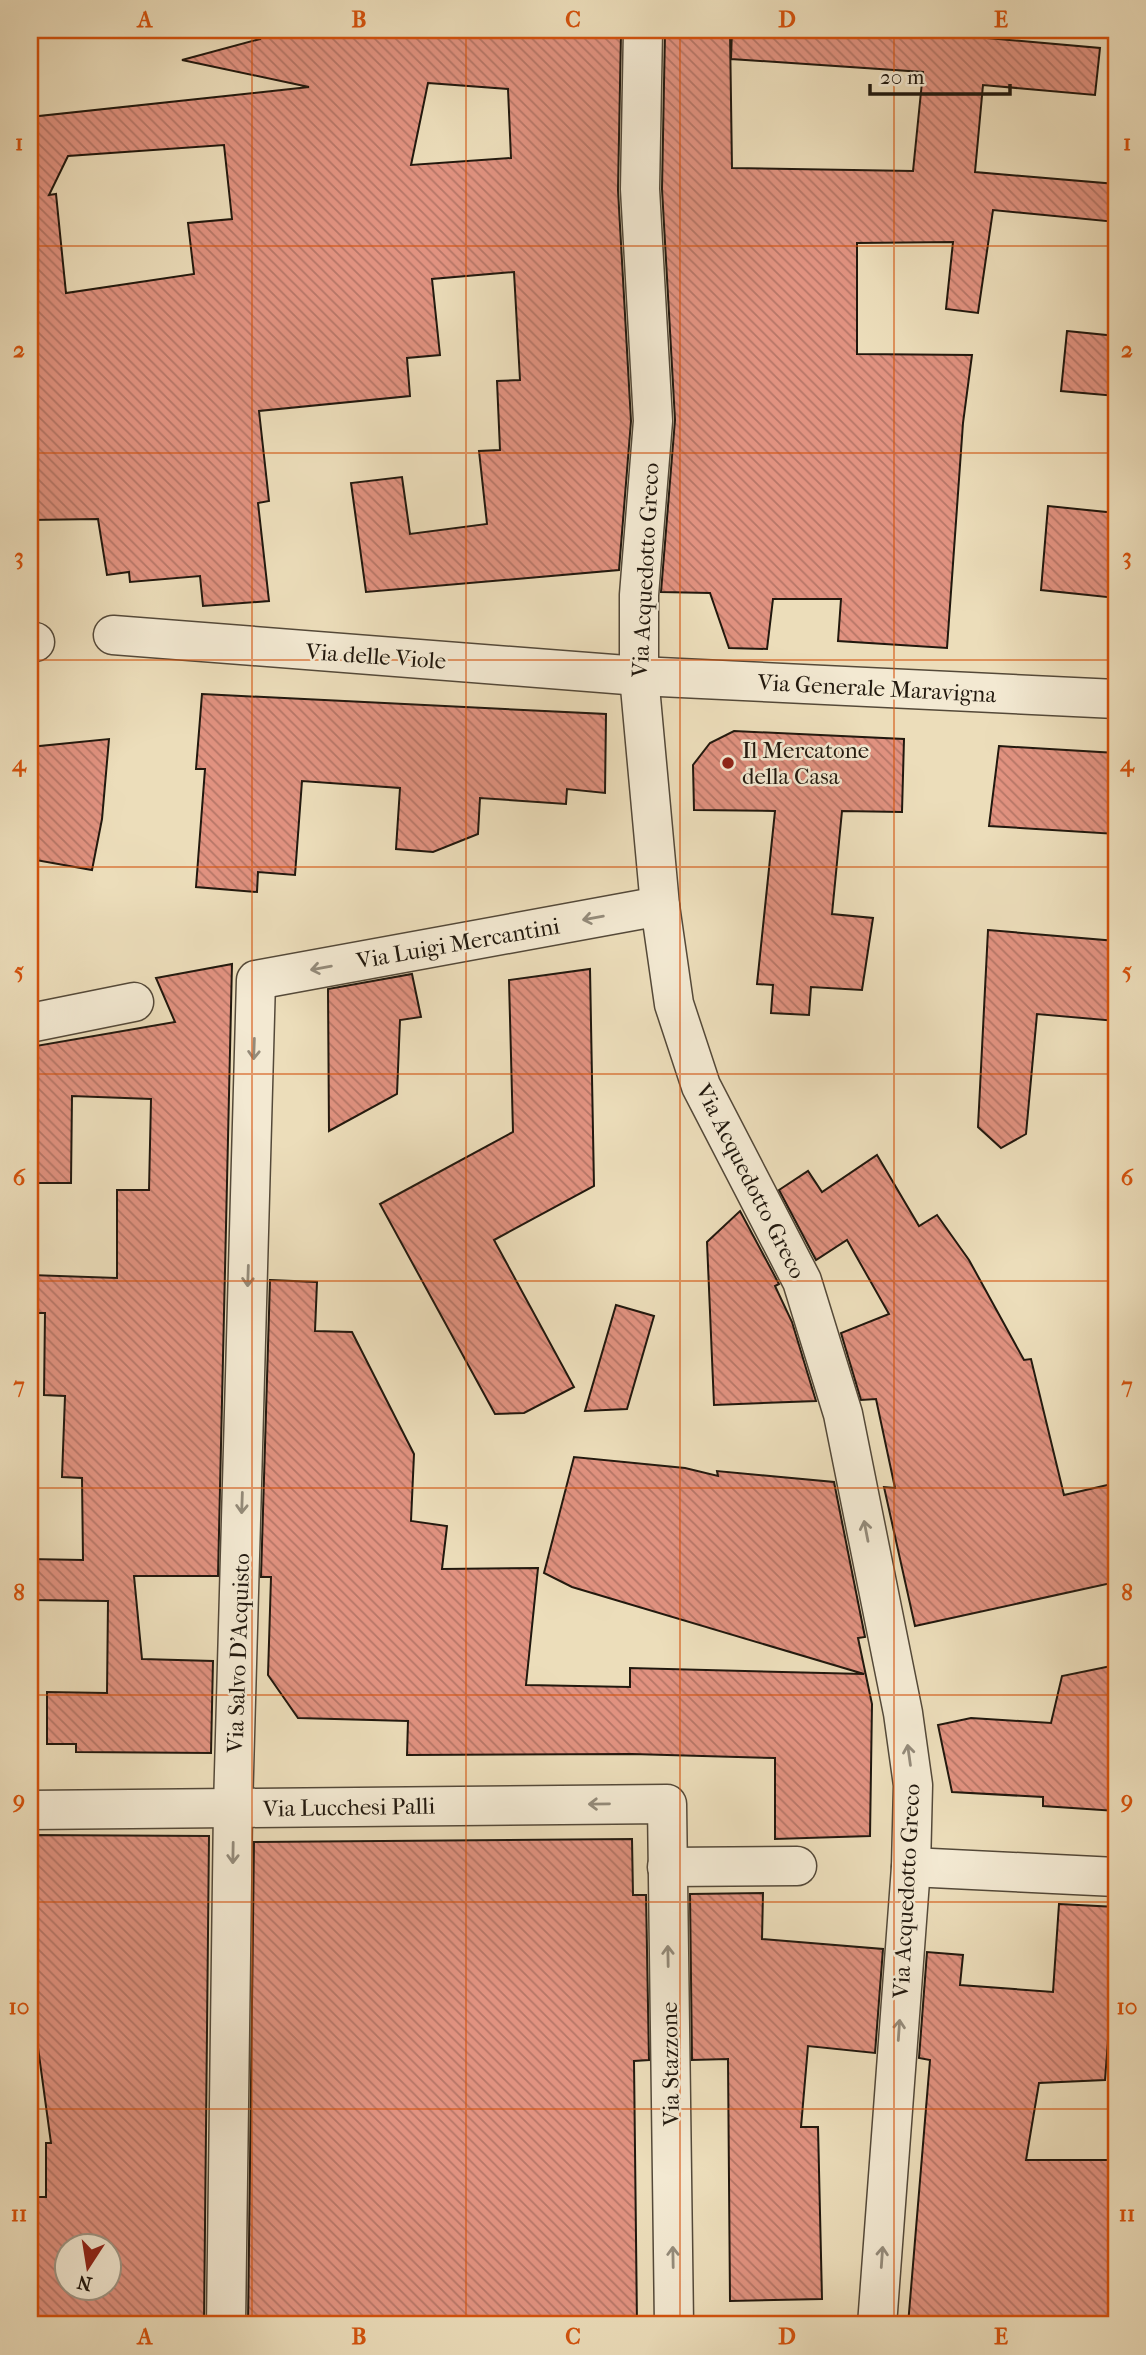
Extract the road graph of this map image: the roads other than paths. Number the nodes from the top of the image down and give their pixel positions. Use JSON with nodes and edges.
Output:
{"nodes":[{"id":1,"x":643,"y":30,"type":"edge"},
{"id":2,"x":113,"y":635,"type":"dead end"},
{"id":3,"x":639,"y":676,"type":"junction"},
{"id":4,"x":1116,"y":699,"type":"edge"},
{"id":5,"x":660,"y":906,"type":"junction"},
{"id":6,"x":256,"y":980,"type":"joint"},
{"id":7,"x":134,"y":1002,"type":"dead end"},
{"id":8,"x":30,"y":1023,"type":"edge"},
{"id":9,"x":667,"y":1804,"type":"joint"},
{"id":10,"x":233,"y":1808,"type":"junction"},
{"id":11,"x":30,"y":1810,"type":"edge"},
{"id":12,"x":797,"y":1866,"type":"dead end"},
{"id":13,"x":667,"y":1867,"type":"junction"},
{"id":14,"x":911,"y":1867,"type":"junction"},
{"id":15,"x":1116,"y":1877,"type":"edge"},
{"id":16,"x":226,"y":2325,"type":"edge"},
{"id":17,"x":674,"y":2325,"type":"edge"},
{"id":18,"x":877,"y":2325,"type":"edge"}],
"edges":[{"from":1,"to":3,"type":"street","name":"Via Acquedotto Greco"},
{"from":2,"to":3,"type":"street","name":"Via delle Viole"},
{"from":3,"to":4,"type":"street","name":"Via Generale Maravigna"},
{"from":3,"to":5,"type":"street","name":"Via Acquedotto Greco"},
{"from":5,"to":6,"type":"street","name":"Via Luigi Mercantini","one_way":true},
{"from":14,"to":5,"type":"street","name":"Via Acquedotto Greco","one_way":true},
{"from":6,"to":10,"type":"street","name":"Via Salvo D'Acquisto","one_way":true},
{"from":7,"to":8,"type":"street"},
{"from":9,"to":10,"type":"street","name":"Via Lucchesi Palli","one_way":true},
{"from":9,"to":13,"type":"street","name":"Via Stazzone"},
{"from":10,"to":11,"type":"street","name":"Via Lucchesi Palli"},
{"from":10,"to":16,"type":"street","name":"Via Salvo D'Acquisto","one_way":true},
{"from":12,"to":13,"type":"street"},
{"from":17,"to":13,"type":"street","name":"Via Stazzone","one_way":true},
{"from":14,"to":15,"type":"street"},
{"from":18,"to":14,"type":"street","name":"Via Acquedotto Greco","one_way":true}]}
